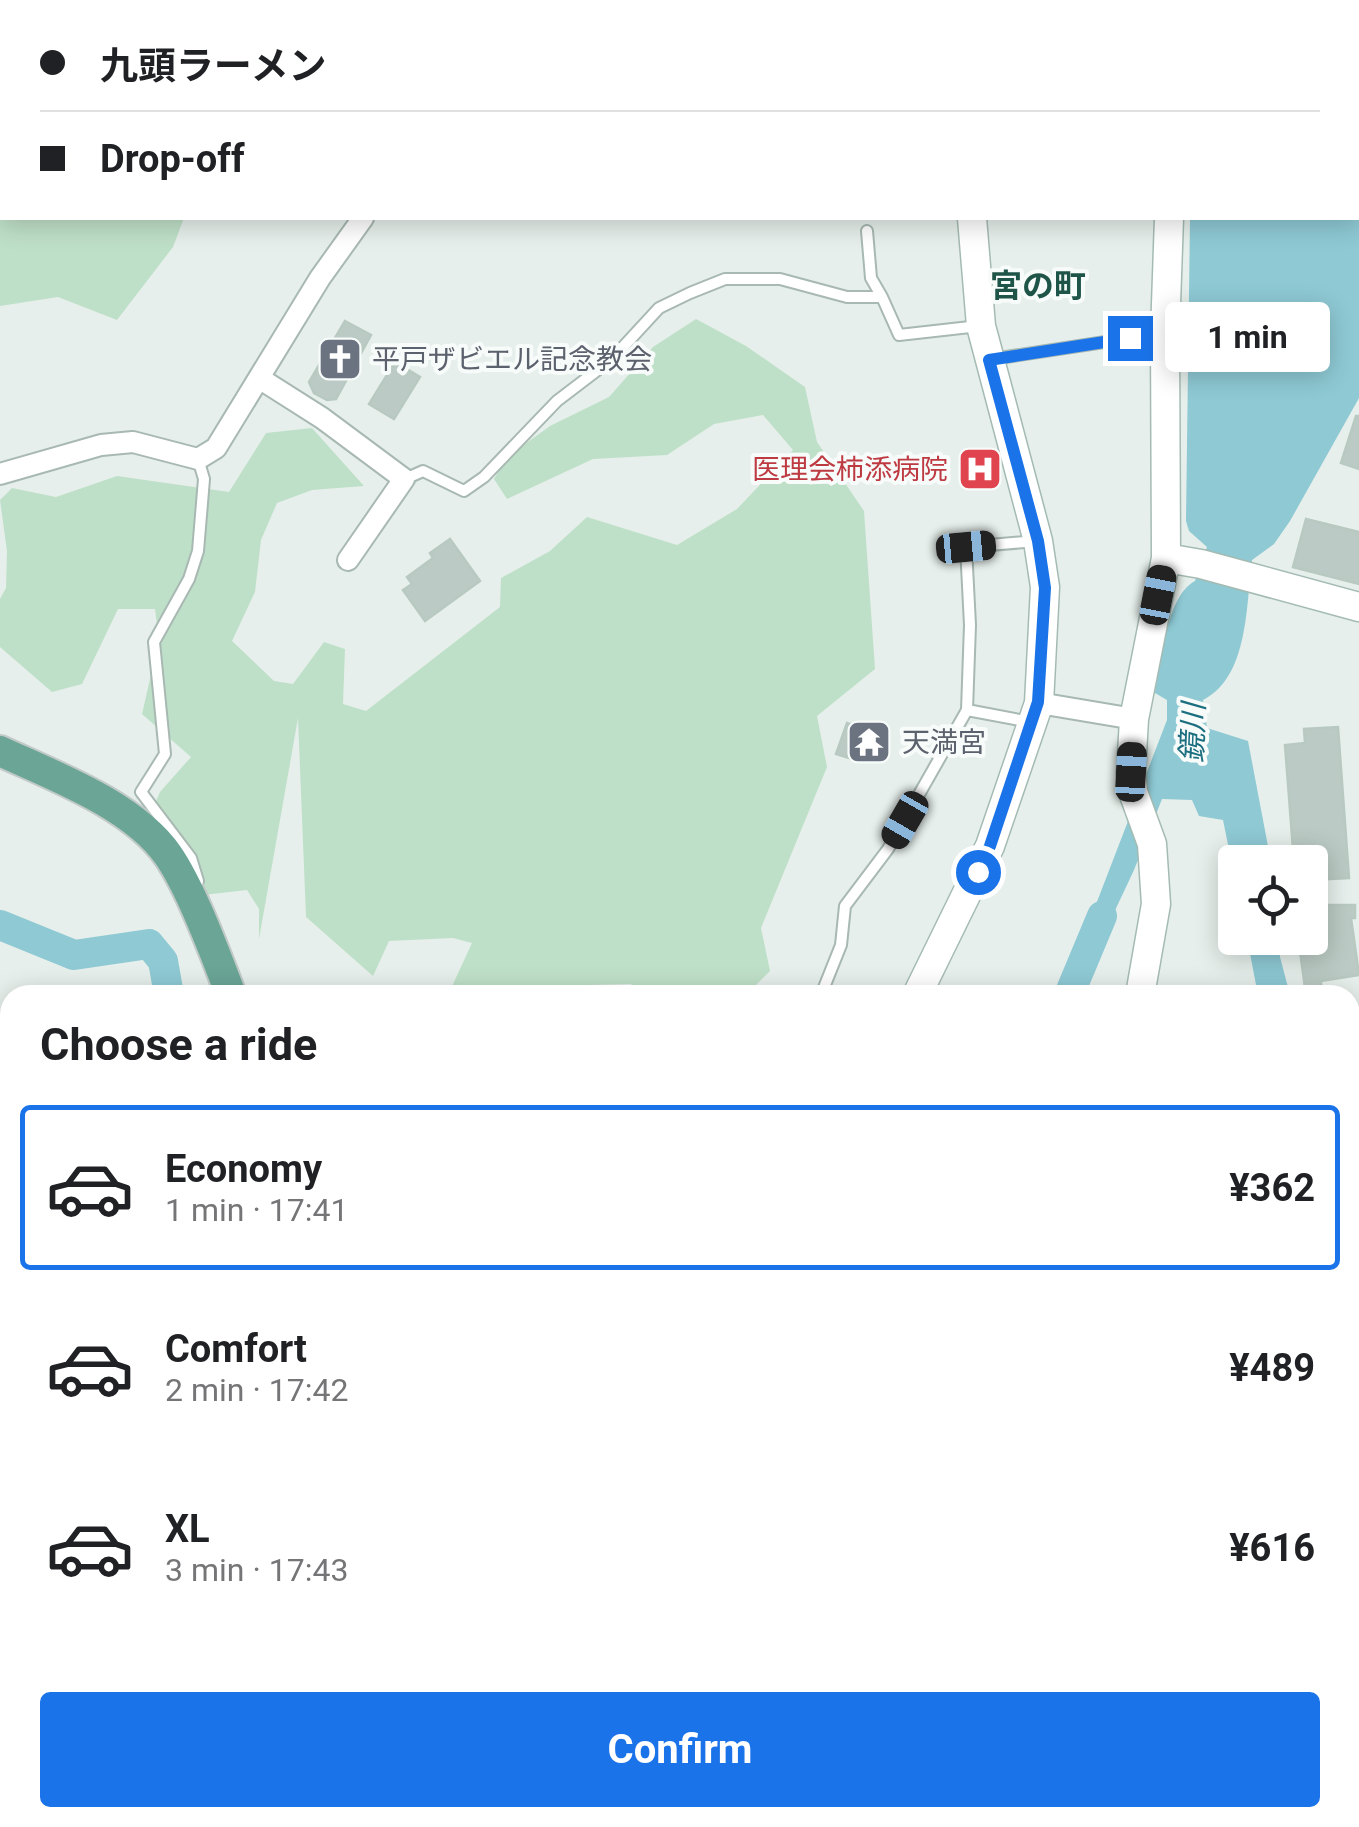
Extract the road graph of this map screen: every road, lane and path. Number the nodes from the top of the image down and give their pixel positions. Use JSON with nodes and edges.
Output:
{"nodes":[{"id":1,"x":361,"y":220,"type":"edge"},
{"id":2,"x":972,"y":220,"type":"edge"},
{"id":3,"x":1169,"y":220,"type":"edge"},
{"id":4,"x":867,"y":231,"type":"dead end"},
{"id":5,"x":882,"y":297,"type":"junction"},
{"id":6,"x":982,"y":326,"type":"junction"},
{"id":7,"x":1166,"y":333,"type":"junction"},
{"id":8,"x":989,"y":360,"type":"junction"},
{"id":9,"x":260,"y":378,"type":"junction"},
{"id":10,"x":198,"y":459,"type":"junction"},
{"id":11,"x":0,"y":474,"type":"edge"},
{"id":12,"x":404,"y":479,"type":"junction"},
{"id":13,"x":1038,"y":541,"type":"junction"},
{"id":14,"x":1166,"y":558,"type":"junction"},
{"id":15,"x":348,"y":560,"type":"dead end"},
{"id":16,"x":1359,"y":607,"type":"edge"},
{"id":17,"x":967,"y":710,"type":"junction"},
{"id":18,"x":1035,"y":712,"type":"junction"},
{"id":19,"x":1134,"y":720,"type":"junction"},
{"id":20,"x":0,"y":751,"type":"edge"},
{"id":21,"x":201,"y":926,"type":"junction"},
{"id":22,"x":227,"y":985,"type":"edge"},
{"id":23,"x":825,"y":985,"type":"edge"},
{"id":24,"x":922,"y":985,"type":"edge"},
{"id":25,"x":1142,"y":985,"type":"edge"}],
"edges":[{"from":1,"to":9,"type":"street"},
{"from":2,"to":6,"type":"street"},
{"from":3,"to":7,"type":"street"},
{"from":4,"to":5,"type":"lane"},
{"from":5,"to":6,"type":"lane"},
{"from":5,"to":12,"type":"lane"},
{"from":6,"to":8,"type":"street"},
{"from":7,"to":8,"type":"lane"},
{"from":7,"to":14,"type":"street"},
{"from":8,"to":13,"type":"street"},
{"from":9,"to":10,"type":"street"},
{"from":9,"to":12,"type":"street"},
{"from":10,"to":11,"type":"street"},
{"from":10,"to":21,"type":"lane"},
{"from":12,"to":15,"type":"street"},
{"from":13,"to":17,"type":"lane"},
{"from":13,"to":18,"type":"street"},
{"from":14,"to":16,"type":"street"},
{"from":14,"to":19,"type":"street"},
{"from":17,"to":18,"type":"lane"},
{"from":17,"to":23,"type":"lane"},
{"from":18,"to":19,"type":"street"},
{"from":18,"to":24,"type":"street"},
{"from":19,"to":25,"type":"street"},
{"from":20,"to":21,"type":"main road"},
{"from":21,"to":22,"type":"main road"}]}
